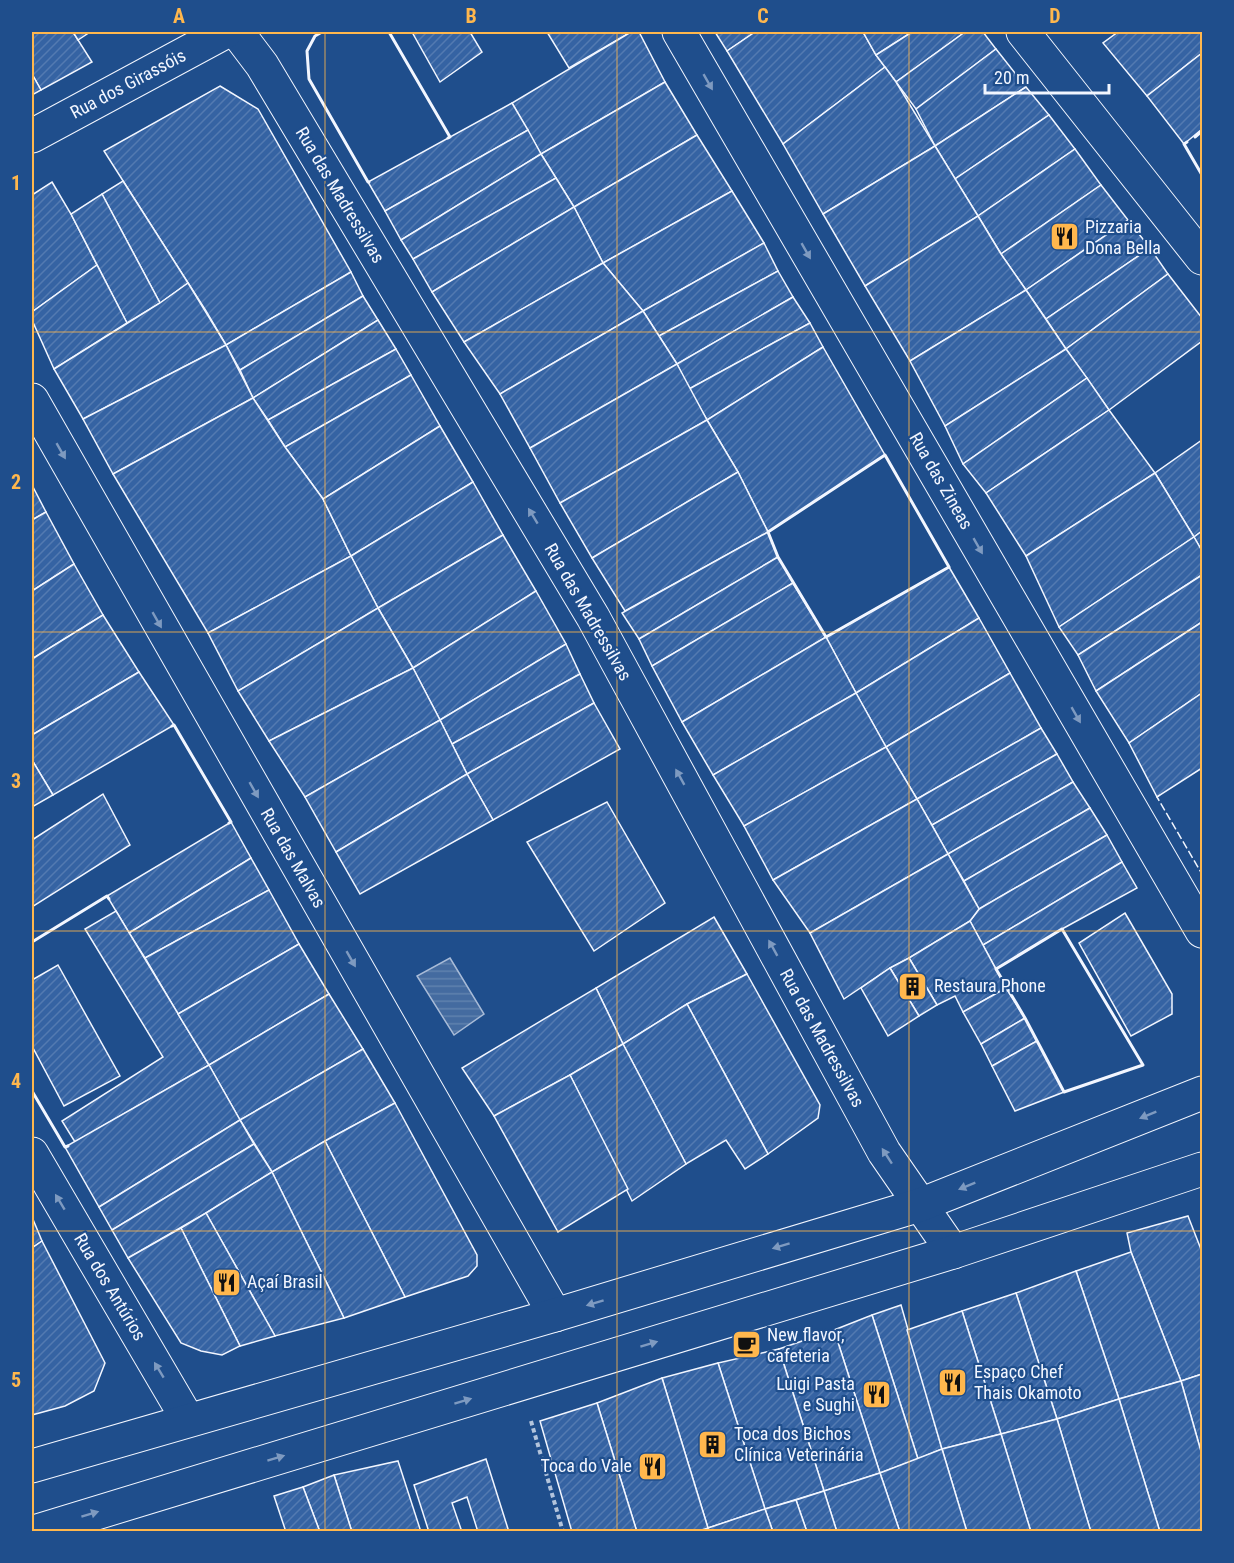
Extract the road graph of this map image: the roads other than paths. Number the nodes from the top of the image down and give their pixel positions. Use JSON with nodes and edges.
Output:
{"nodes":[{"id":1,"x":225,"y":32,"type":"edge"},
{"id":2,"x":237,"y":32,"type":"edge"},
{"id":3,"x":679,"y":32,"type":"edge"},
{"id":4,"x":1023,"y":32,"type":"edge"},
{"id":5,"x":32,"y":136,"type":"edge"},
{"id":6,"x":1201,"y":254,"type":"edge"},
{"id":7,"x":32,"y":400,"type":"edge"},
{"id":8,"x":1203,"y":931,"type":"edge"},
{"id":9,"x":1203,"y":1093,"type":"edge"},
{"id":10,"x":32,"y":1154,"type":"edge"},
{"id":11,"x":1203,"y":1169,"type":"edge"},
{"id":12,"x":920,"y":1204,"type":"junction"},
{"id":13,"x":953,"y":1252,"type":"junction"},
{"id":14,"x":555,"y":1315,"type":"junction"},
{"id":15,"x":188,"y":1420,"type":"junction"},
{"id":16,"x":32,"y":1466,"type":"edge"},
{"id":17,"x":34,"y":1532,"type":"edge"}],
"edges":[{"from":1,"to":5,"type":"street","name":"Rua dos Girassóis"},
{"from":12,"to":2,"type":"street","name":"Rua das Madressilvas","one_way":true},
{"from":3,"to":8,"type":"street","name":"Rua das Zineas","one_way":true},
{"from":4,"to":6,"type":"street"},
{"from":7,"to":14,"type":"street","name":"Rua das Malvas","one_way":true},
{"from":9,"to":12,"type":"street","one_way":true},
{"from":15,"to":10,"type":"street","name":"Rua dos Antúrios","one_way":true},
{"from":11,"to":13,"type":"street"},
{"from":12,"to":13,"type":"street","name":"Rua das Madressilvas"},
{"from":12,"to":14,"type":"street","one_way":true},
{"from":17,"to":13,"type":"street","one_way":true},
{"from":14,"to":15,"type":"street"},
{"from":15,"to":16,"type":"street"}]}
